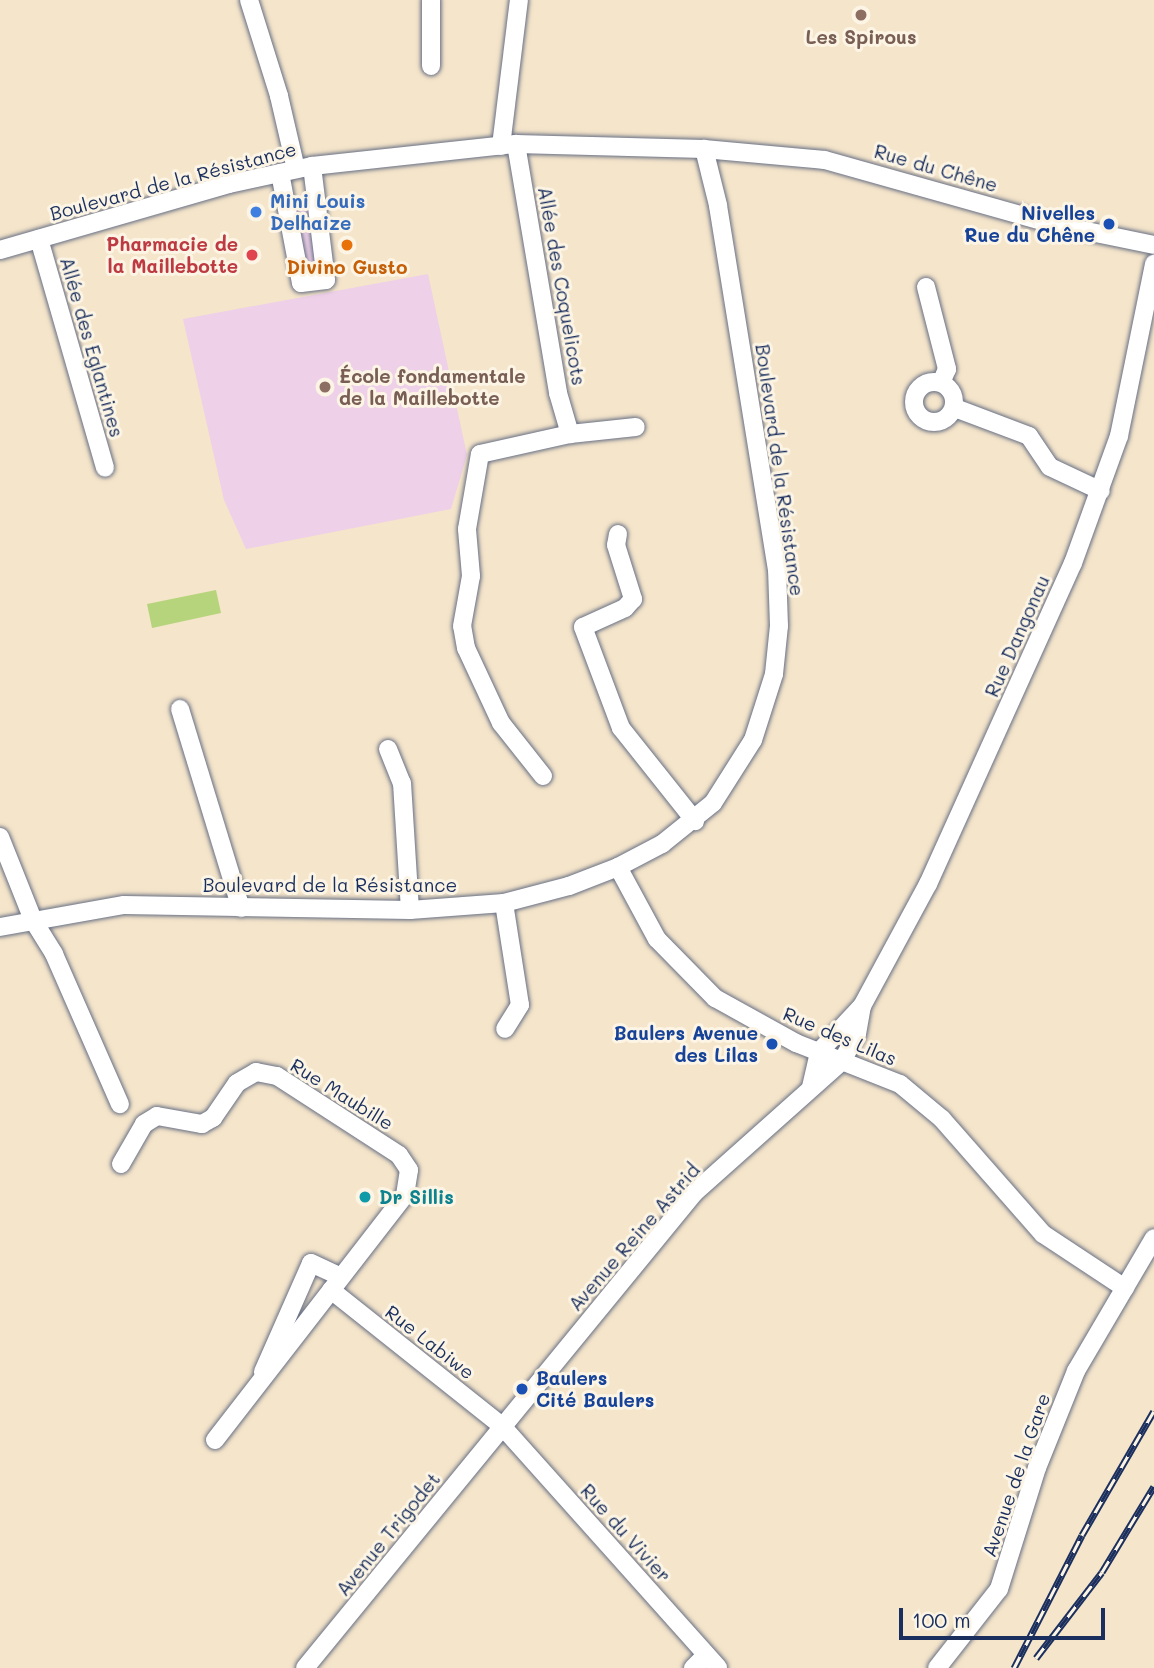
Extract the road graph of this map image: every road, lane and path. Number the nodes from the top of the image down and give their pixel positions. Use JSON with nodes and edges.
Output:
{"nodes":[{"id":1,"x":249,"y":0,"type":"edge"},
{"id":2,"x":430,"y":0,"type":"edge"},
{"id":3,"x":519,"y":0,"type":"edge"},
{"id":4,"x":431,"y":66,"type":"dead end"},
{"id":5,"x":509,"y":145,"type":"junction"},
{"id":6,"x":704,"y":149,"type":"junction"},
{"id":7,"x":296,"y":169,"type":"junction"},
{"id":8,"x":39,"y":239,"type":"junction"},
{"id":9,"x":1154,"y":245,"type":"edge"},
{"id":10,"x":0,"y":250,"type":"edge"},
{"id":11,"x":1154,"y":264,"type":"edge"},
{"id":12,"x":926,"y":286,"type":"dead end"},
{"id":13,"x":941,"y":383,"type":"junction"},
{"id":14,"x":954,"y":408,"type":"junction"},
{"id":15,"x":636,"y":427,"type":"dead end"},
{"id":16,"x":570,"y":434,"type":"junction"},
{"id":17,"x":105,"y":468,"type":"dead end"},
{"id":18,"x":1101,"y":491,"type":"junction"},
{"id":19,"x":618,"y":534,"type":"dead end"},
{"id":20,"x":180,"y":709,"type":"dead end"},
{"id":21,"x":388,"y":749,"type":"dead end"},
{"id":22,"x":543,"y":776,"type":"dead end"},
{"id":23,"x":695,"y":821,"type":"junction"},
{"id":24,"x":0,"y":837,"type":"edge"},
{"id":25,"x":618,"y":867,"type":"junction"},
{"id":26,"x":503,"y":902,"type":"junction"},
{"id":27,"x":241,"y":908,"type":"junction"},
{"id":28,"x":410,"y":910,"type":"junction"},
{"id":29,"x":33,"y":920,"type":"junction"},
{"id":30,"x":0,"y":927,"type":"edge"},
{"id":31,"x":862,"y":1006,"type":"junction"},
{"id":32,"x":505,"y":1029,"type":"dead end"},
{"id":33,"x":819,"y":1052,"type":"junction"},
{"id":34,"x":842,"y":1061,"type":"junction"},
{"id":35,"x":811,"y":1087,"type":"junction"},
{"id":36,"x":120,"y":1104,"type":"dead end"},
{"id":37,"x":121,"y":1164,"type":"dead end"},
{"id":38,"x":1154,"y":1238,"type":"edge"},
{"id":39,"x":336,"y":1284,"type":"junction"},
{"id":40,"x":1125,"y":1287,"type":"junction"},
{"id":41,"x":264,"y":1377,"type":"junction"},
{"id":42,"x":502,"y":1426,"type":"junction"},
{"id":43,"x":215,"y":1440,"type":"dead end"},
{"id":44,"x":705,"y":1664,"type":"edge"},
{"id":45,"x":305,"y":1668,"type":"edge"},
{"id":46,"x":937,"y":1668,"type":"edge"}],
"edges":[{"from":1,"to":7,"type":"street"},
{"from":2,"to":4,"type":"street"},
{"from":3,"to":5,"type":"street","name":"Allée des Coquelicots"},
{"from":5,"to":6,"type":"street","name":"Boulevard de la Résistance"},
{"from":5,"to":7,"type":"street","name":"Boulevard de la Résistance"},
{"from":5,"to":16,"type":"street","name":"Allée des Coquelicots"},
{"from":6,"to":9,"type":"street","name":"Rue du Chêne"},
{"from":6,"to":23,"type":"street","name":"Boulevard de la Résistance"},
{"from":7,"to":7,"type":"street"},
{"from":7,"to":8,"type":"street","name":"Boulevard de la Résistance"},
{"from":8,"to":10,"type":"street","name":"Boulevard de la Résistance"},
{"from":8,"to":17,"type":"street","name":"Allée des Eglantines"},
{"from":11,"to":18,"type":"street","name":"Rue Dangonau"},
{"from":12,"to":13,"type":"street"},
{"from":13,"to":14,"type":"street"},
{"from":13,"to":14,"type":"street"},
{"from":14,"to":18,"type":"street"},
{"from":15,"to":16,"type":"street"},
{"from":16,"to":22,"type":"street"},
{"from":18,"to":31,"type":"street","name":"Rue Dangonau"},
{"from":19,"to":23,"type":"street"},
{"from":20,"to":27,"type":"street"},
{"from":21,"to":28,"type":"street"},
{"from":23,"to":25,"type":"street","name":"Boulevard de la Résistance"},
{"from":24,"to":29,"type":"street"},
{"from":25,"to":26,"type":"street","name":"Boulevard de la Résistance"},
{"from":25,"to":33,"type":"street","name":"Rue des Lilas"},
{"from":26,"to":28,"type":"street","name":"Boulevard de la Résistance"},
{"from":26,"to":32,"type":"street"},
{"from":27,"to":28,"type":"street","name":"Boulevard de la Résistance"},
{"from":27,"to":29,"type":"street","name":"Boulevard de la Résistance"},
{"from":29,"to":30,"type":"street","name":"Boulevard de la Résistance"},
{"from":29,"to":36,"type":"street"},
{"from":31,"to":33,"type":"street","name":"Rue Dangonau"},
{"from":31,"to":34,"type":"street","name":"Rue Dangonau"},
{"from":33,"to":34,"type":"street","name":"Rue des Lilas"},
{"from":33,"to":35,"type":"street"},
{"from":34,"to":35,"type":"street","name":"Avenue Reine Astrid"},
{"from":34,"to":40,"type":"street","name":"Rue des Lilas"},
{"from":35,"to":42,"type":"street","name":"Avenue Reine Astrid"},
{"from":37,"to":39,"type":"street","name":"Rue Maubille"},
{"from":38,"to":40,"type":"street","name":"Avenue de la Gare"},
{"from":39,"to":41,"type":"street","name":"Rue Maubille"},
{"from":39,"to":41,"type":"street","name":"Rue Maubille"},
{"from":39,"to":42,"type":"street","name":"Rue Labiwe"},
{"from":40,"to":46,"type":"street","name":"Avenue de la Gare"},
{"from":41,"to":43,"type":"street","name":"Rue Maubille"},
{"from":42,"to":44,"type":"street","name":"Rue du Vivier"},
{"from":42,"to":45,"type":"street","name":"Avenue Trigodet"}]}
